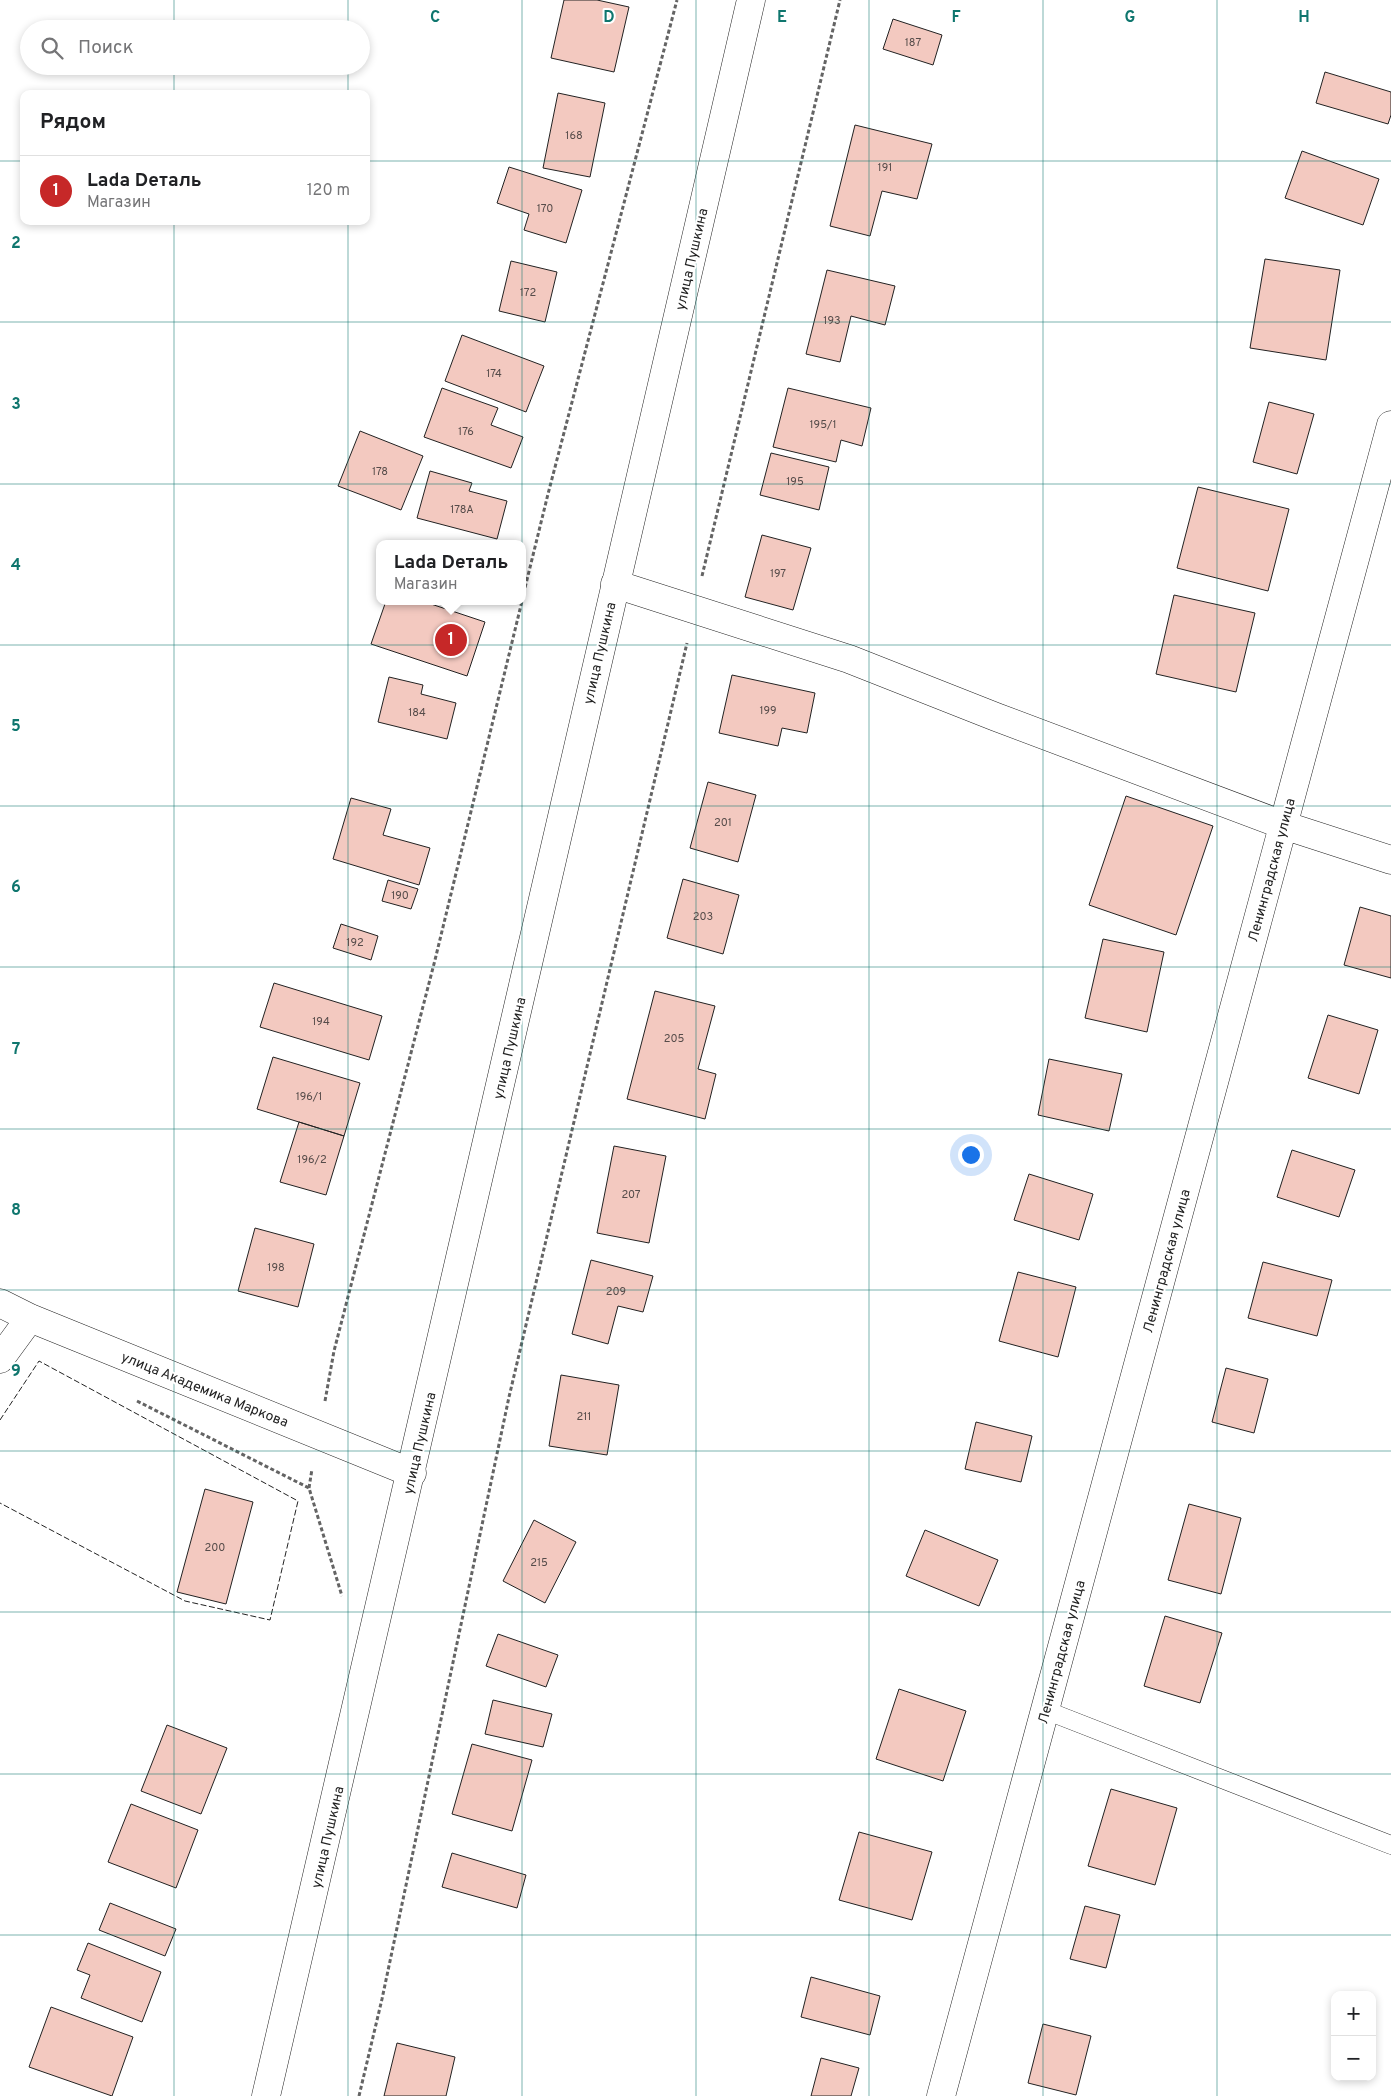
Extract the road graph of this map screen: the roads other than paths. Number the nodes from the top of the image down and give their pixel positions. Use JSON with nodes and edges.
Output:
{"nodes":[{"id":1,"x":751,"y":0,"type":"edge"},
{"id":2,"x":1391,"y":425,"type":"edge"},
{"id":3,"x":615,"y":584,"type":"junction"},
{"id":4,"x":1283,"y":826,"type":"junction"},
{"id":5,"x":1391,"y":860,"type":"edge"},
{"id":6,"x":0,"y":1302,"type":"edge"},
{"id":7,"x":30,"y":1318,"type":"junction"},
{"id":8,"x":0,"y":1359,"type":"edge"},
{"id":9,"x":412,"y":1473,"type":"junction"},
{"id":10,"x":1045,"y":1710,"type":"junction"},
{"id":11,"x":1391,"y":1845,"type":"edge"},
{"id":12,"x":266,"y":2096,"type":"edge"},
{"id":13,"x":941,"y":2096,"type":"edge"}],
"edges":[{"from":1,"to":3,"type":"street","name":"улица Пушкина"},
{"from":2,"to":4,"type":"street","name":"Ленинградская улица"},
{"from":3,"to":4,"type":"street"},
{"from":3,"to":9,"type":"street","name":"улица Пушкина"},
{"from":4,"to":5,"type":"street"},
{"from":4,"to":10,"type":"street","name":"Ленинградская улица"},
{"from":6,"to":7,"type":"street","name":"улица Академика Маркова"},
{"from":7,"to":8,"type":"street"},
{"from":7,"to":9,"type":"street","name":"улица Академика Маркова"},
{"from":9,"to":12,"type":"street","name":"улица Пушкина"},
{"from":10,"to":11,"type":"lane"},
{"from":10,"to":13,"type":"street","name":"Ленинградская улица"}]}
